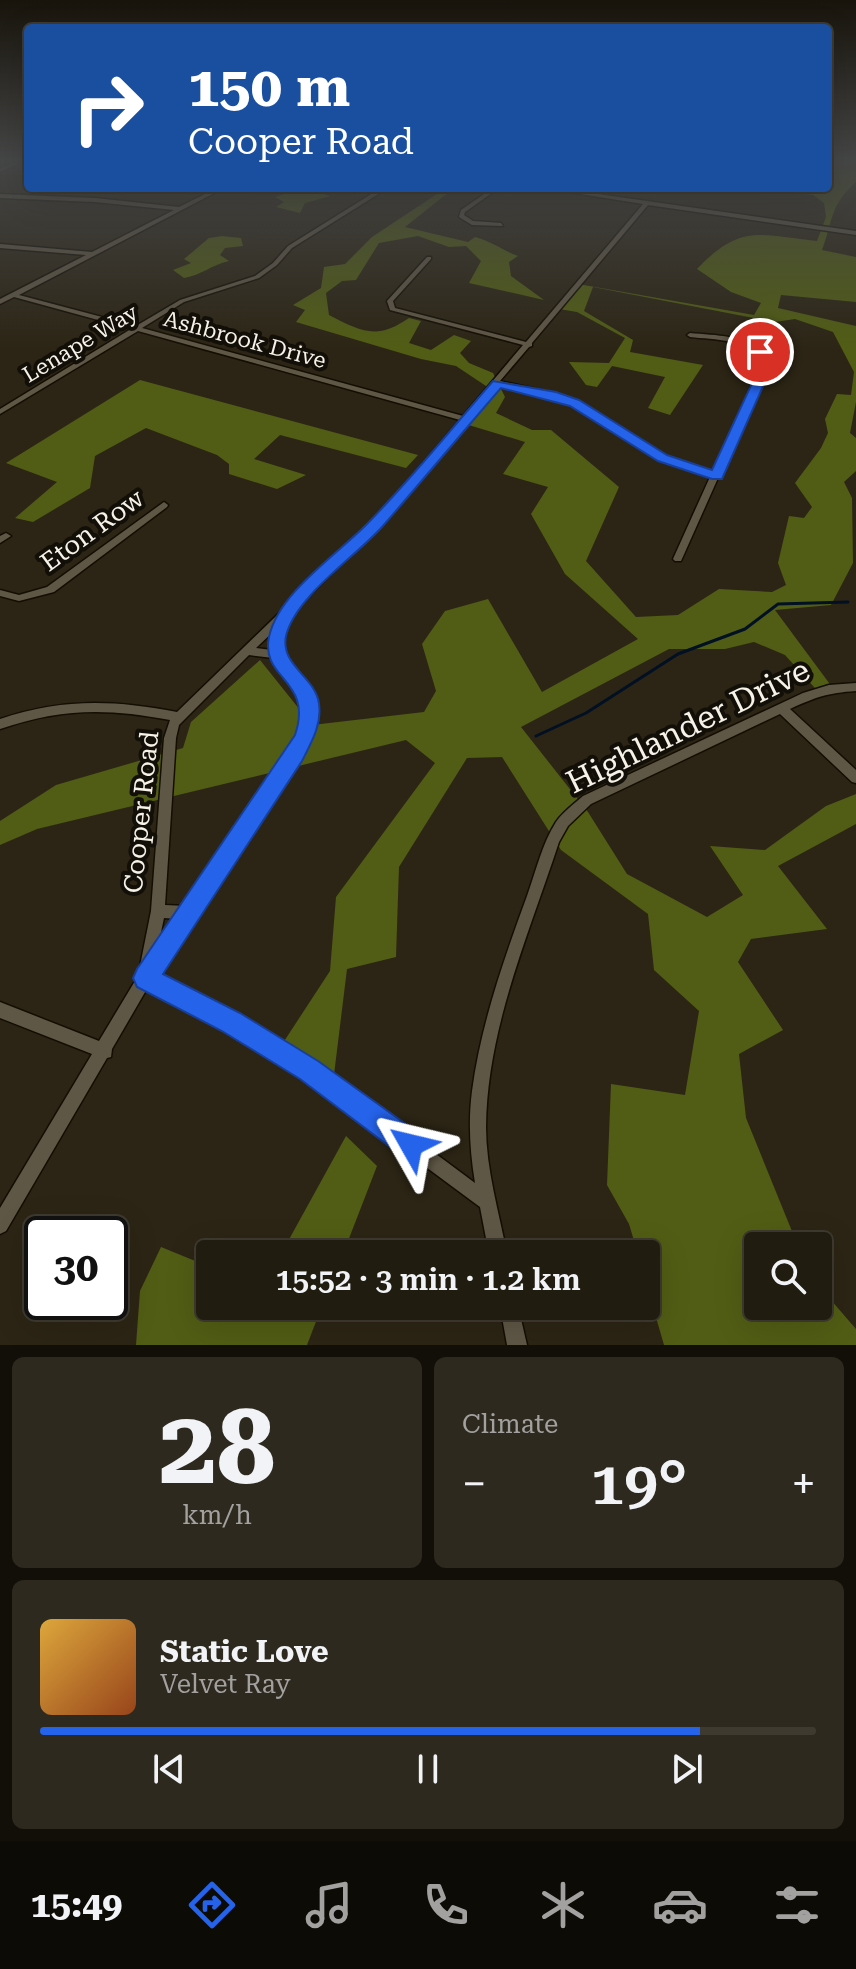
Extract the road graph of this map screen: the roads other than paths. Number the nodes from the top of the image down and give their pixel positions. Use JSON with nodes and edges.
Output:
{"nodes":[{"id":1,"x":150,"y":224,"type":"edge"},
{"id":2,"x":327,"y":224,"type":"edge"},
{"id":3,"x":483,"y":224,"type":"edge"},
{"id":4,"x":630,"y":224,"type":"edge"},
{"id":5,"x":796,"y":224,"type":"edge"},
{"id":6,"x":501,"y":225,"type":"dead end"},
{"id":7,"x":856,"y":233,"type":"edge"},
{"id":8,"x":0,"y":246,"type":"edge"},
{"id":9,"x":91,"y":254,"type":"junction"},
{"id":10,"x":429,"y":258,"type":"dead end"},
{"id":11,"x":14,"y":295,"type":"junction"},
{"id":12,"x":0,"y":302,"type":"edge"},
{"id":13,"x":139,"y":329,"type":"junction"},
{"id":14,"x":690,"y":335,"type":"dead end"},
{"id":15,"x":530,"y":345,"type":"junction"},
{"id":16,"x":498,"y":383,"type":"junction"},
{"id":17,"x":0,"y":412,"type":"edge"},
{"id":18,"x":466,"y":419,"type":"junction"},
{"id":19,"x":717,"y":476,"type":"junction"},
{"id":20,"x":164,"y":505,"type":"dead end"},
{"id":21,"x":678,"y":559,"type":"dead end"},
{"id":22,"x":0,"y":593,"type":"edge"},
{"id":23,"x":289,"y":608,"type":"junction"},
{"id":24,"x":246,"y":651,"type":"junction"},
{"id":25,"x":277,"y":655,"type":"junction"},
{"id":26,"x":856,"y":687,"type":"edge"},
{"id":27,"x":781,"y":708,"type":"junction"},
{"id":28,"x":178,"y":717,"type":"junction"},
{"id":29,"x":0,"y":724,"type":"edge"},
{"id":30,"x":856,"y":778,"type":"edge"},
{"id":31,"x":158,"y":911,"type":"junction"},
{"id":32,"x":191,"y":913,"type":"junction"},
{"id":33,"x":145,"y":978,"type":"junction"},
{"id":34,"x":0,"y":1010,"type":"edge"},
{"id":35,"x":105,"y":1051,"type":"junction"},
{"id":36,"x":487,"y":1202,"type":"junction"},
{"id":37,"x":0,"y":1225,"type":"edge"},
{"id":38,"x":495,"y":1240,"type":"edge"},
{"id":39,"x":512,"y":1320,"type":"edge"},
{"id":40,"x":517,"y":1345,"type":"edge"}],
"edges":[{"from":1,"to":9,"type":"street"},
{"from":2,"to":13,"type":"street","name":"Lenape Way"},
{"from":3,"to":6,"type":"street"},
{"from":4,"to":15,"type":"street","name":"Cooper Road"},
{"from":5,"to":7,"type":"street"},
{"from":8,"to":9,"type":"street"},
{"from":9,"to":11,"type":"street"},
{"from":10,"to":15,"type":"street"},
{"from":11,"to":12,"type":"street"},
{"from":11,"to":13,"type":"street","name":"Ashbrook Drive"},
{"from":13,"to":17,"type":"street","name":"Lenape Way"},
{"from":13,"to":18,"type":"street","name":"Ashbrook Drive"},
{"from":14,"to":19,"type":"street"},
{"from":15,"to":16,"type":"street","name":"Cooper Road"},
{"from":16,"to":18,"type":"street","name":"Cooper Road"},
{"from":16,"to":19,"type":"street"},
{"from":18,"to":23,"type":"street","name":"Cooper Road"},
{"from":19,"to":21,"type":"street"},
{"from":20,"to":22,"type":"street","name":"Eton Row"},
{"from":23,"to":24,"type":"street","name":"Cooper Road"},
{"from":23,"to":25,"type":"street","name":"Cooper Road"},
{"from":24,"to":25,"type":"street"},
{"from":24,"to":28,"type":"street","name":"Cooper Road"},
{"from":25,"to":32,"type":"street","name":"Cooper Road"},
{"from":26,"to":27,"type":"street","name":"Highlander Drive"},
{"from":27,"to":30,"type":"street"},
{"from":27,"to":36,"type":"street","name":"Highlander Drive"},
{"from":28,"to":29,"type":"street"},
{"from":28,"to":31,"type":"street","name":"Cooper Road"},
{"from":31,"to":32,"type":"street","name":"Cooper Road"},
{"from":31,"to":33,"type":"street","name":"Cooper Road"},
{"from":32,"to":33,"type":"street","name":"Cooper Road"},
{"from":33,"to":35,"type":"street","name":"Cooper Road"},
{"from":33,"to":36,"type":"street"},
{"from":34,"to":35,"type":"street"},
{"from":35,"to":37,"type":"street","name":"Cooper Road"},
{"from":36,"to":38,"type":"street","name":"Highlander Drive"},
{"from":39,"to":40,"type":"street"}]}
